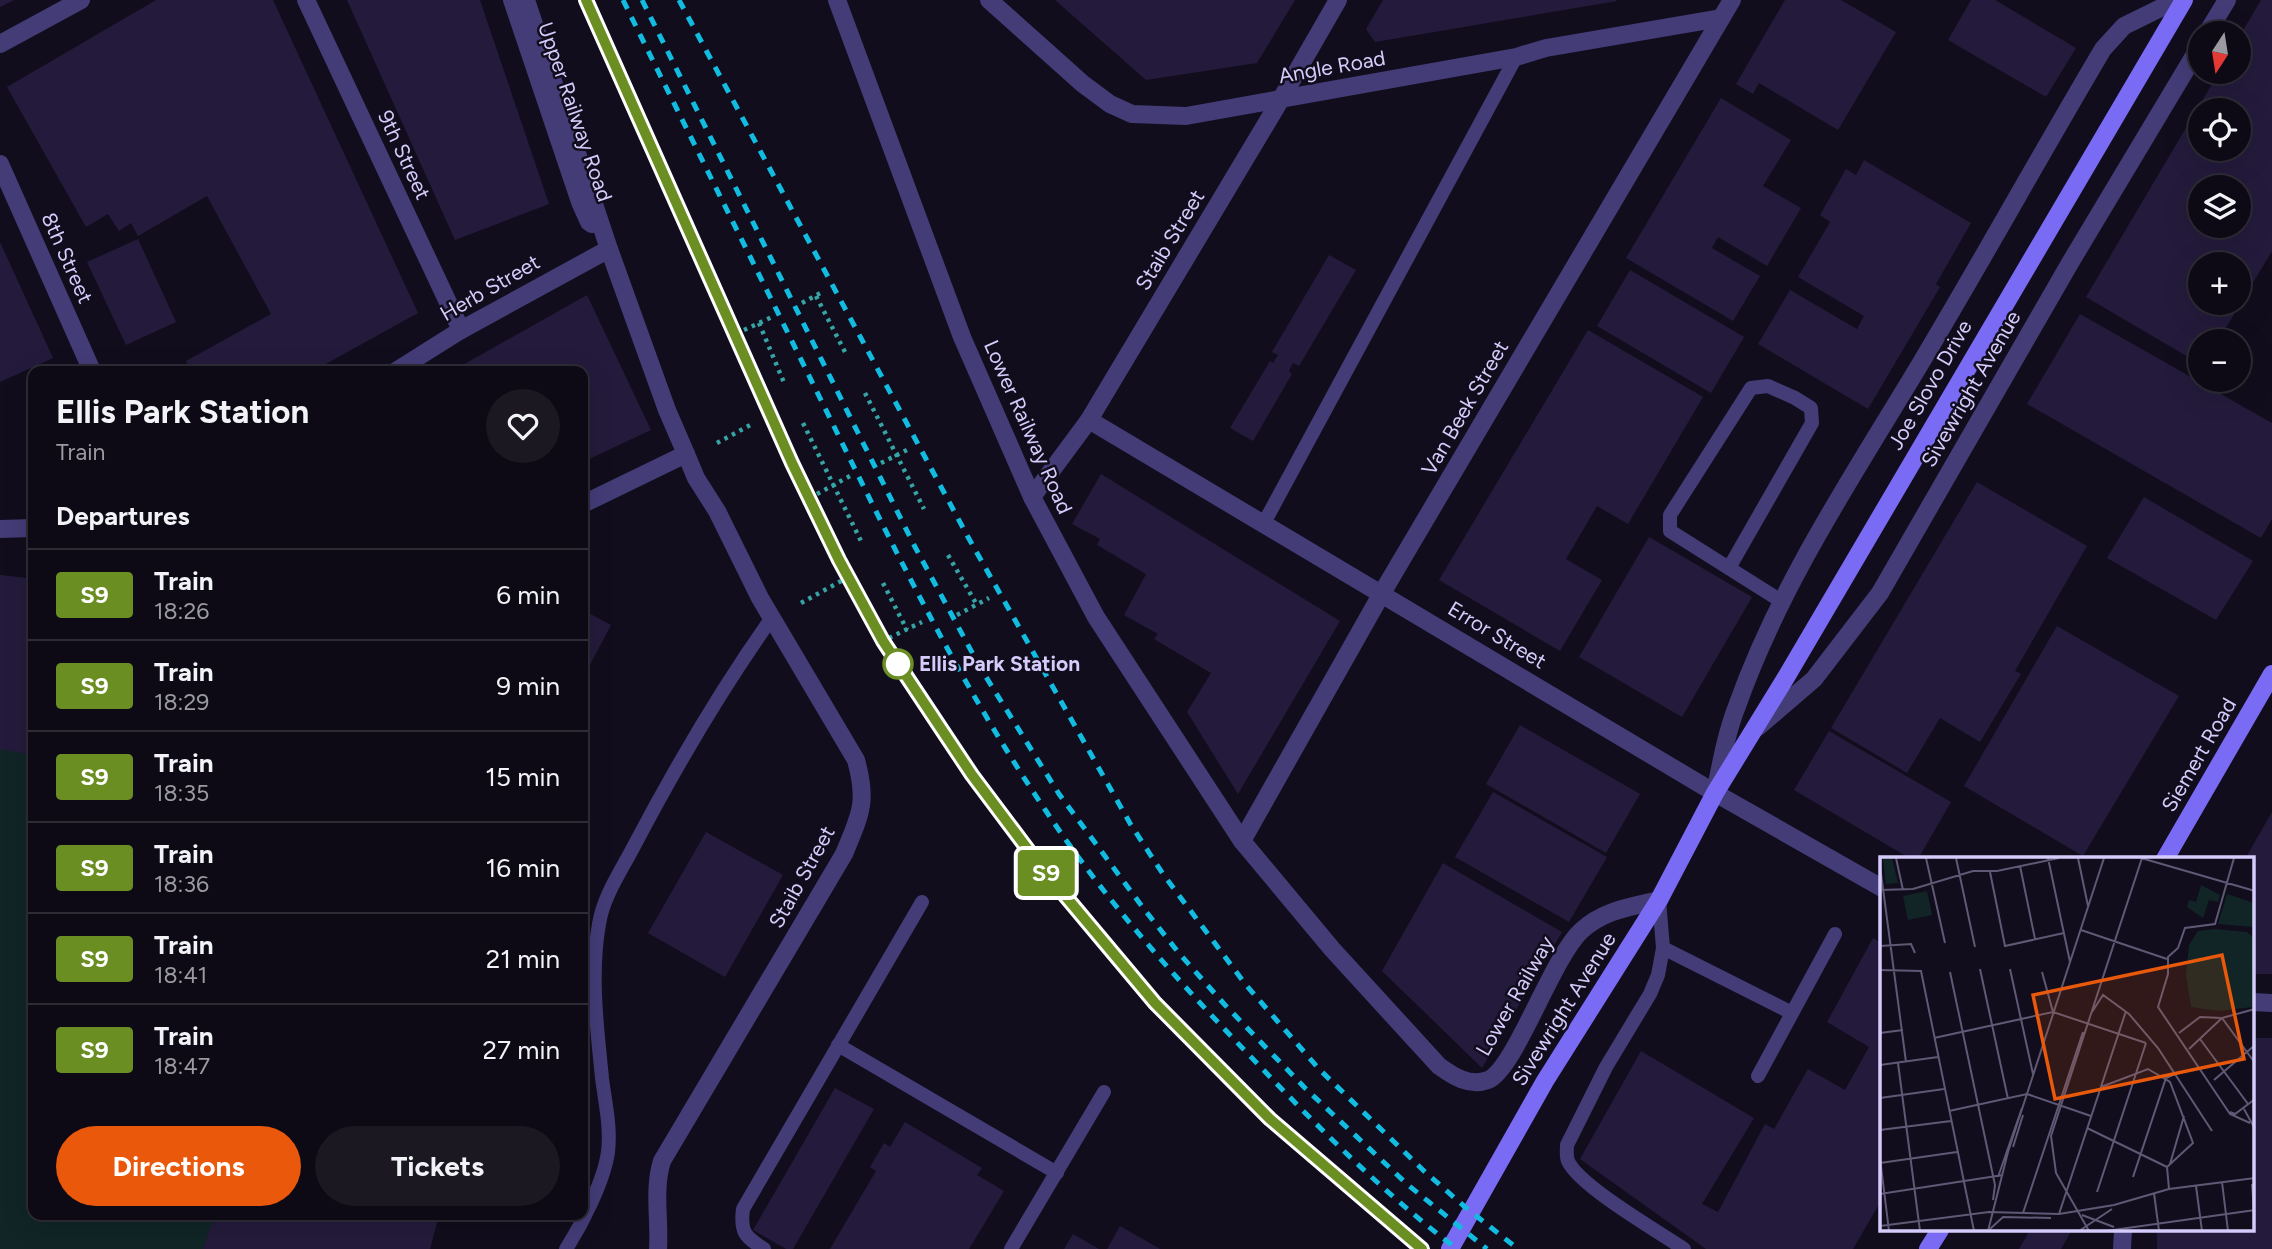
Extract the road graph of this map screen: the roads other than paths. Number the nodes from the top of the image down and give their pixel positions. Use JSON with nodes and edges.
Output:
{"nodes":[{"id":1,"x":81,"y":0,"type":"edge"},
{"id":2,"x":306,"y":0,"type":"edge"},
{"id":3,"x":512,"y":0,"type":"edge"},
{"id":4,"x":526,"y":0,"type":"edge"},
{"id":5,"x":837,"y":0,"type":"edge"},
{"id":6,"x":989,"y":0,"type":"edge"},
{"id":7,"x":1338,"y":0,"type":"edge"},
{"id":8,"x":1732,"y":0,"type":"edge"},
{"id":9,"x":2178,"y":0,"type":"edge"},
{"id":10,"x":2184,"y":0,"type":"edge"},
{"id":11,"x":2227,"y":0,"type":"edge"},
{"id":12,"x":1721,"y":18,"type":"junction"},
{"id":13,"x":2214,"y":21,"type":"edge"},
{"id":14,"x":0,"y":44,"type":"edge"},
{"id":15,"x":1516,"y":57,"type":"junction"},
{"id":16,"x":2188,"y":66,"type":"edge"},
{"id":17,"x":1281,"y":99,"type":"junction"},
{"id":18,"x":0,"y":164,"type":"edge"},
{"id":19,"x":606,"y":241,"type":"junction"},
{"id":20,"x":461,"y":330,"type":"junction"},
{"id":21,"x":90,"y":366,"type":"edge"},
{"id":22,"x":404,"y":366,"type":"edge"},
{"id":23,"x":1089,"y":420,"type":"junction"},
{"id":24,"x":686,"y":454,"type":"junction"},
{"id":25,"x":1032,"y":497,"type":"junction"},
{"id":26,"x":588,"y":502,"type":"edge"},
{"id":27,"x":1264,"y":523,"type":"junction"},
{"id":28,"x":28,"y":528,"type":"edge"},
{"id":29,"x":0,"y":529,"type":"edge"},
{"id":30,"x":1729,"y":568,"type":"junction"},
{"id":31,"x":1382,"y":593,"type":"junction"},
{"id":32,"x":1781,"y":601,"type":"junction"},
{"id":33,"x":771,"y":619,"type":"junction"},
{"id":34,"x":2272,"y":674,"type":"edge"},
{"id":35,"x":1752,"y":732,"type":"junction"},
{"id":36,"x":1715,"y":793,"type":"junction"},
{"id":37,"x":1242,"y":841,"type":"junction"},
{"id":38,"x":2166,"y":857,"type":"edge"},
{"id":39,"x":1880,"y":887,"type":"edge"},
{"id":40,"x":1659,"y":900,"type":"junction"},
{"id":41,"x":922,"y":902,"type":"dead end"},
{"id":42,"x":1835,"y":934,"type":"dead end"},
{"id":43,"x":1663,"y":948,"type":"junction"},
{"id":44,"x":2254,"y":1002,"type":"edge"},
{"id":45,"x":2272,"y":1003,"type":"edge"},
{"id":46,"x":1792,"y":1013,"type":"junction"},
{"id":47,"x":838,"y":1045,"type":"junction"},
{"id":48,"x":1758,"y":1076,"type":"dead end"},
{"id":49,"x":1104,"y":1092,"type":"dead end"},
{"id":50,"x":1057,"y":1173,"type":"junction"},
{"id":51,"x":588,"y":1207,"type":"edge"},
{"id":52,"x":581,"y":1220,"type":"edge"},
{"id":53,"x":1939,"y":1232,"type":"edge"},
{"id":54,"x":566,"y":1249,"type":"edge"},
{"id":55,"x":658,"y":1249,"type":"edge"},
{"id":56,"x":764,"y":1249,"type":"edge"},
{"id":57,"x":1011,"y":1249,"type":"edge"},
{"id":58,"x":1450,"y":1249,"type":"edge"},
{"id":59,"x":1685,"y":1249,"type":"edge"},
{"id":60,"x":1928,"y":1249,"type":"edge"}],
"edges":[{"from":1,"to":14,"type":"street"},
{"from":2,"to":20,"type":"street","name":"9th Street"},
{"from":3,"to":19,"type":"street","name":"Upper Railway Road"},
{"from":4,"to":19,"type":"street","name":"Upper Railway Road"},
{"from":5,"to":25,"type":"street","name":"Lower Railway Road"},
{"from":6,"to":17,"type":"street","name":"Angle Road"},
{"from":7,"to":17,"type":"street","name":"Staib Street"},
{"from":8,"to":12,"type":"street","name":"Van Beek Street"},
{"from":9,"to":32,"type":"street"},
{"from":10,"to":35,"type":"main road","name":"Joe Slovo Drive"},
{"from":11,"to":13,"type":"street"},
{"from":12,"to":15,"type":"street","name":"Angle Road"},
{"from":12,"to":31,"type":"street","name":"Van Beek Street"},
{"from":15,"to":17,"type":"street","name":"Angle Road"},
{"from":15,"to":27,"type":"lane"},
{"from":16,"to":35,"type":"street","name":"Sivewright Avenue"},
{"from":17,"to":23,"type":"street","name":"Staib Street"},
{"from":18,"to":21,"type":"street","name":"8th Street"},
{"from":19,"to":20,"type":"street","name":"Herb Street"},
{"from":19,"to":24,"type":"street","name":"Upper Railway Road"},
{"from":20,"to":22,"type":"street","name":"Herb Street"},
{"from":23,"to":25,"type":"street","name":"Staib Street"},
{"from":23,"to":27,"type":"street","name":"Error Street"},
{"from":24,"to":26,"type":"street"},
{"from":24,"to":33,"type":"street","name":"Staib Street"},
{"from":25,"to":37,"type":"street","name":"Lower Railway Road"},
{"from":27,"to":31,"type":"street","name":"Error Street"},
{"from":28,"to":29,"type":"street"},
{"from":30,"to":30,"type":"lane"},
{"from":30,"to":32,"type":"lane"},
{"from":31,"to":36,"type":"street","name":"Error Street"},
{"from":31,"to":37,"type":"street","name":"Van Beek Street"},
{"from":32,"to":36,"type":"street"},
{"from":33,"to":51,"type":"lane"},
{"from":33,"to":55,"type":"street","name":"Staib Street"},
{"from":34,"to":38,"type":"main road","name":"Siemert Road"},
{"from":35,"to":36,"type":"main road","name":"Joe Slovo Drive"},
{"from":36,"to":39,"type":"street","name":"Error Street"},
{"from":36,"to":40,"type":"main road","name":"Sivewright Avenue"},
{"from":37,"to":40,"type":"street","name":"Lower Railway"},
{"from":40,"to":43,"type":"lane"},
{"from":40,"to":58,"type":"main road","name":"Sivewright Avenue"},
{"from":41,"to":47,"type":"lane"},
{"from":42,"to":46,"type":"lane"},
{"from":43,"to":46,"type":"lane"},
{"from":43,"to":59,"type":"lane"},
{"from":44,"to":45,"type":"street"},
{"from":46,"to":48,"type":"lane"},
{"from":47,"to":50,"type":"lane"},
{"from":47,"to":56,"type":"lane"},
{"from":49,"to":50,"type":"lane"},
{"from":50,"to":57,"type":"lane"},
{"from":52,"to":54,"type":"lane"},
{"from":53,"to":60,"type":"main road"}]}
